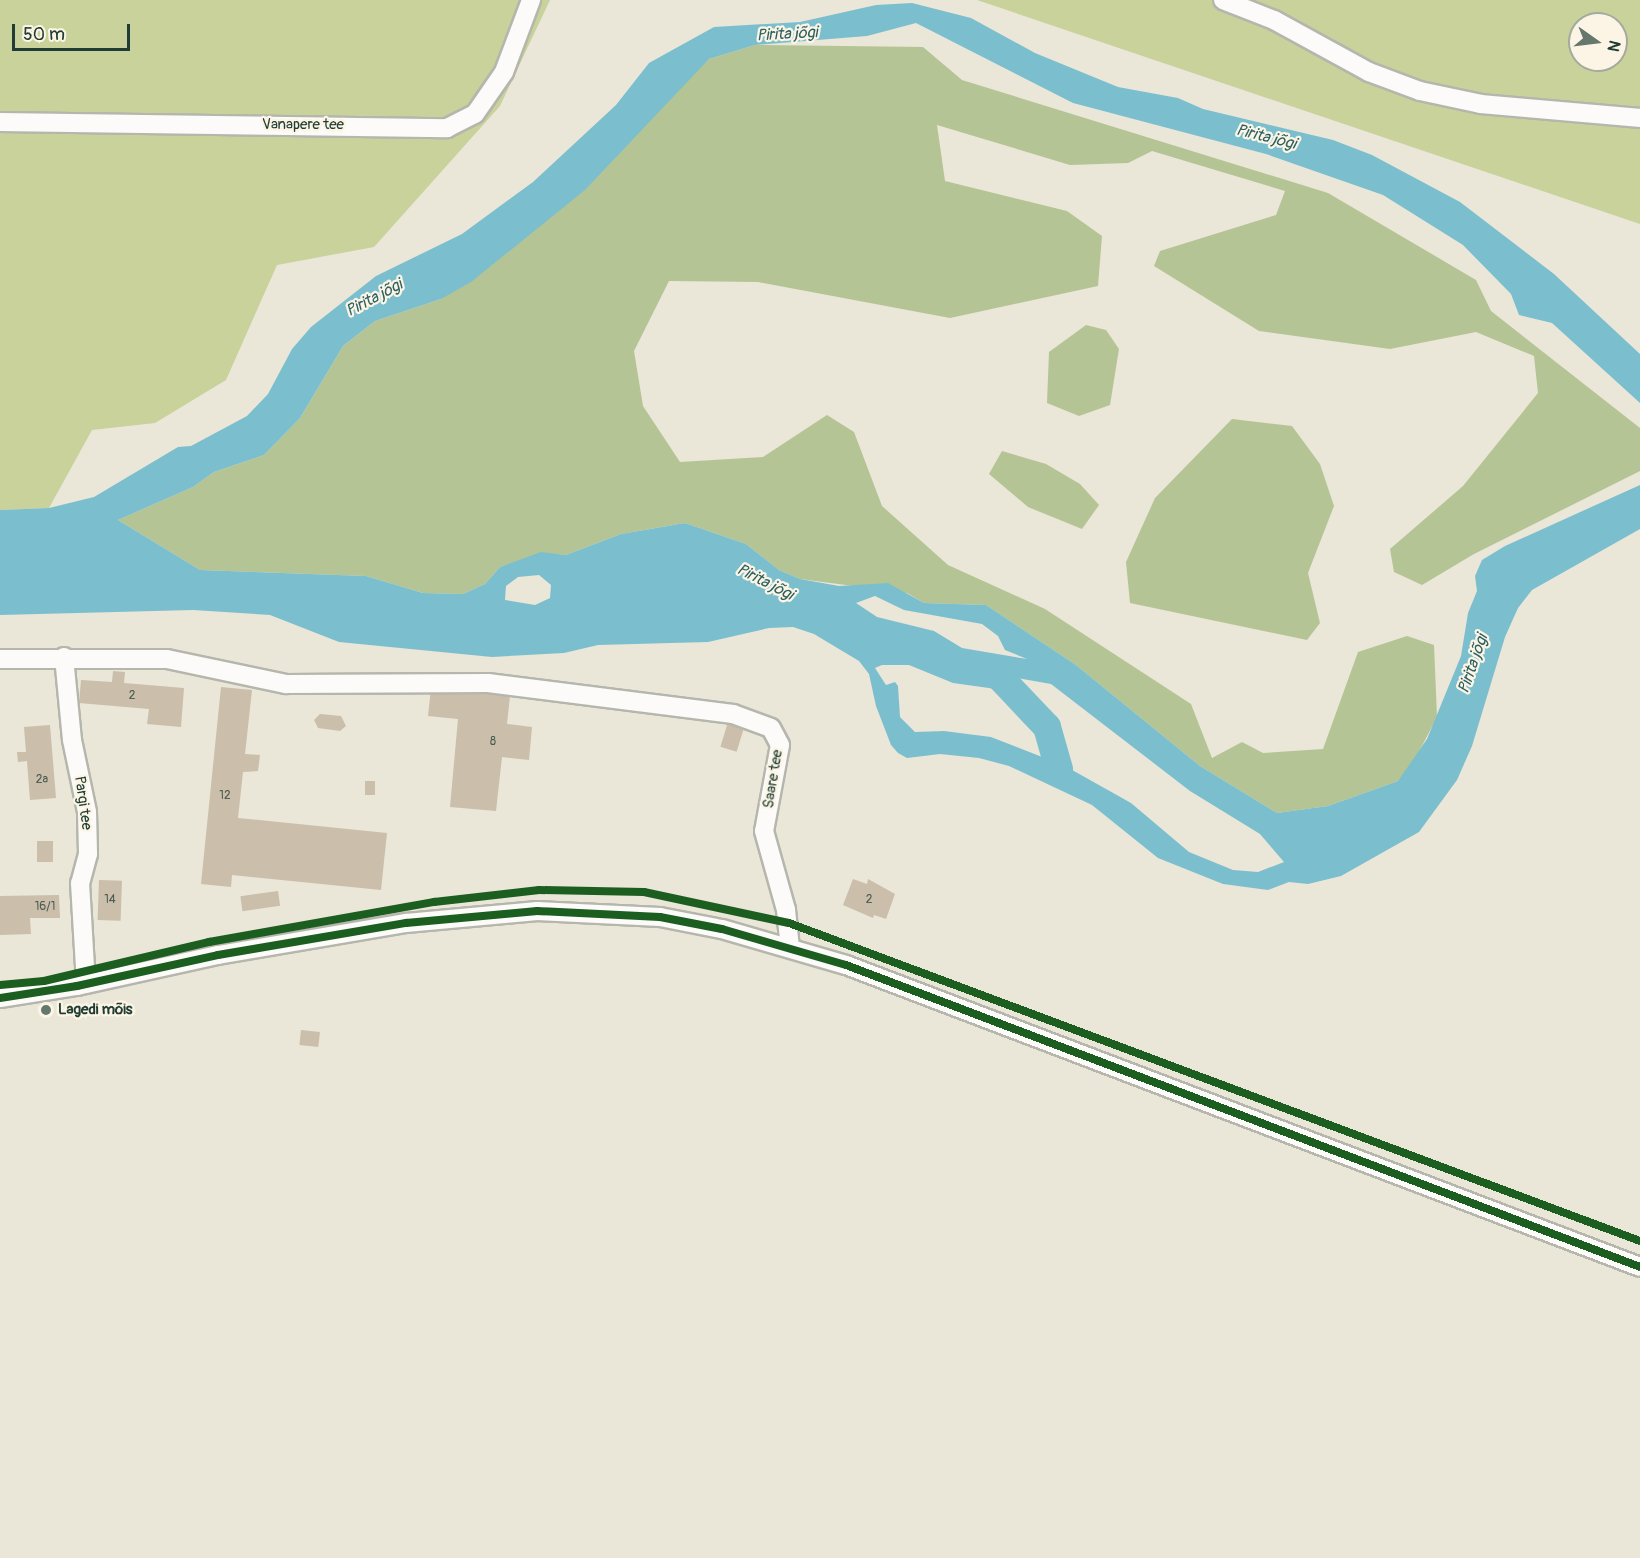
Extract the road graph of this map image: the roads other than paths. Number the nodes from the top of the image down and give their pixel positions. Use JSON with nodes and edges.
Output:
{"nodes":[{"id":1,"x":531,"y":0,"type":"edge"},
{"id":2,"x":1223,"y":0,"type":"edge"},
{"id":3,"x":1640,"y":118,"type":"edge"},
{"id":4,"x":0,"y":122,"type":"edge"},
{"id":5,"x":64,"y":657,"type":"junction"},
{"id":6,"x":0,"y":659,"type":"edge"},
{"id":7,"x":790,"y":947,"type":"junction"},
{"id":8,"x":86,"y":984,"type":"junction"},
{"id":9,"x":0,"y":998,"type":"edge"},
{"id":10,"x":1640,"y":1267,"type":"edge"}],
"edges":[{"from":1,"to":4,"type":"street","name":"Vanapere tee"},
{"from":2,"to":3,"type":"street"},
{"from":5,"to":6,"type":"street"},
{"from":5,"to":7,"type":"street","name":"Saare tee"},
{"from":5,"to":8,"type":"street","name":"Pargi tee"},
{"from":7,"to":8,"type":"street"},
{"from":7,"to":10,"type":"street"},
{"from":8,"to":9,"type":"street"}]}
